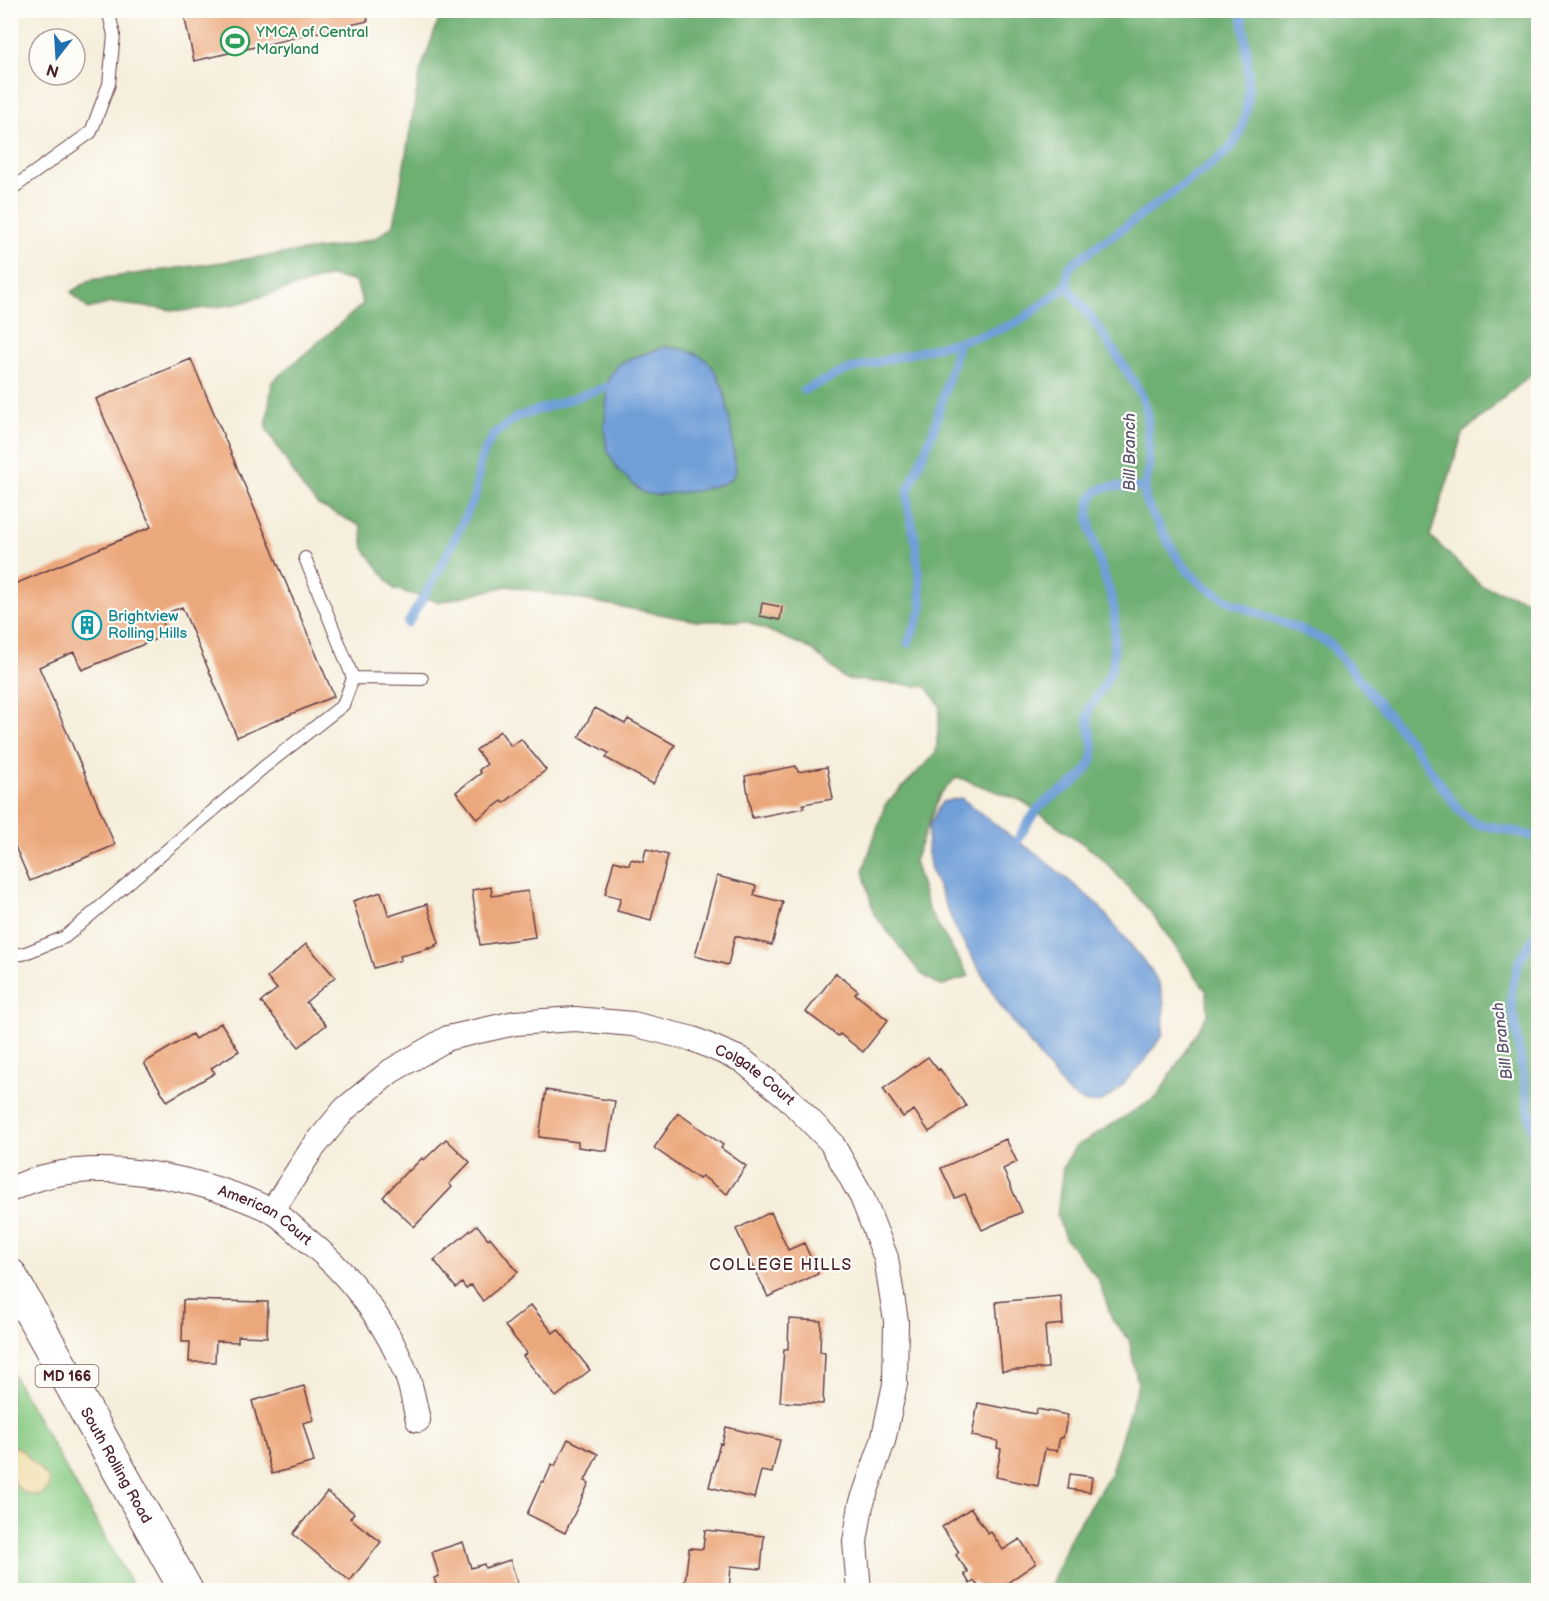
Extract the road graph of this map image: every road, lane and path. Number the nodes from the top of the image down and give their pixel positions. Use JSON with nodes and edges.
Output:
{"nodes":[{"id":1,"x":108,"y":10,"type":"edge"},
{"id":2,"x":10,"y":190,"type":"edge"},
{"id":3,"x":305,"y":558,"type":"dead end"},
{"id":4,"x":353,"y":678,"type":"junction"},
{"id":5,"x":422,"y":679,"type":"dead end"},
{"id":6,"x":10,"y":955,"type":"edge"},
{"id":7,"x":10,"y":1190,"type":"edge"},
{"id":8,"x":272,"y":1211,"type":"junction"},
{"id":9,"x":10,"y":1275,"type":"edge"},
{"id":10,"x":418,"y":1419,"type":"dead end"},
{"id":11,"x":186,"y":1590,"type":"edge"},
{"id":12,"x":859,"y":1590,"type":"edge"}],
"edges":[{"from":1,"to":2,"type":"lane"},
{"from":3,"to":4,"type":"lane"},
{"from":4,"to":5,"type":"lane"},
{"from":4,"to":6,"type":"lane"},
{"from":7,"to":8,"type":"street","name":"American Court"},
{"from":8,"to":10,"type":"street","name":"American Court"},
{"from":8,"to":12,"type":"street","name":"Colgate Court"},
{"from":9,"to":11,"type":"main road","name":"South Rolling Road","number":"MD 166"}]}
